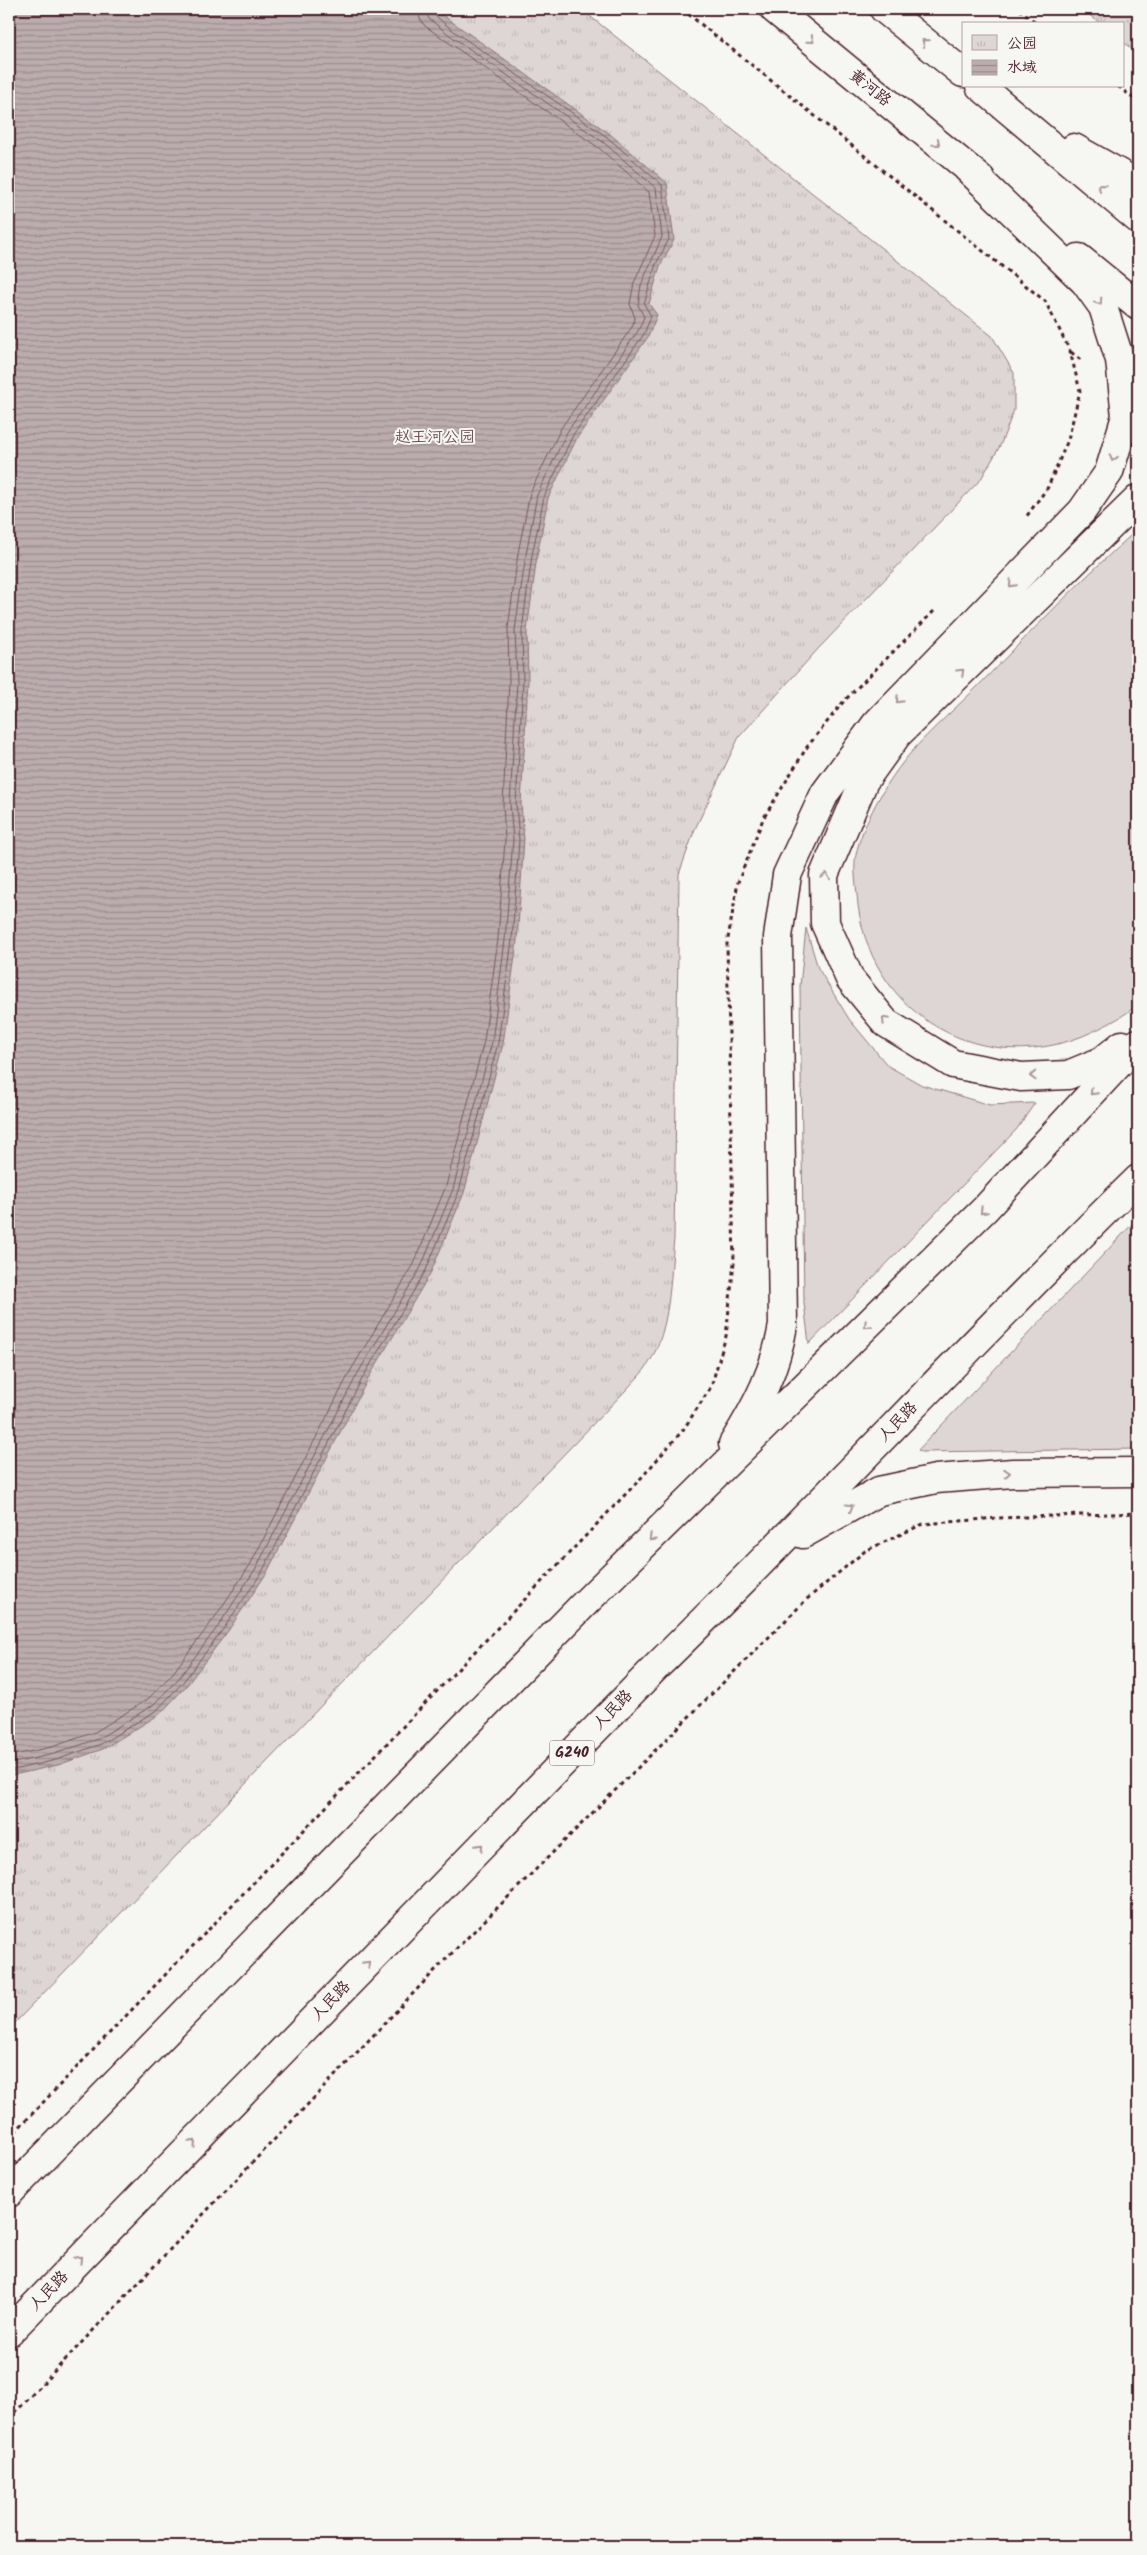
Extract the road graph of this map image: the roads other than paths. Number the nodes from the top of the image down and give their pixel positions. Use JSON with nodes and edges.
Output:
{"nodes":[{"id":1,"x":774,"y":9,"type":"edge"},
{"id":2,"x":884,"y":9,"type":"edge"},
{"id":3,"x":962,"y":72,"type":"edge"},
{"id":4,"x":982,"y":88,"type":"edge"},
{"id":5,"x":1002,"y":104,"type":"junction"},
{"id":6,"x":967,"y":168,"type":"junction"},
{"id":7,"x":1138,"y":184,"type":"edge"},
{"id":8,"x":1138,"y":219,"type":"edge"},
{"id":9,"x":1138,"y":306,"type":"edge"},
{"id":10,"x":1138,"y":499,"type":"edge"},
{"id":11,"x":1138,"y":1031,"type":"edge"},
{"id":12,"x":1138,"y":1043,"type":"edge"},
{"id":13,"x":1138,"y":1179,"type":"edge"},
{"id":14,"x":1138,"y":1472,"type":"edge"},
{"id":15,"x":677,"y":1513,"type":"junction"},
{"id":16,"x":752,"y":1573,"type":"junction"},
{"id":17,"x":9,"y":2193,"type":"edge"},
{"id":18,"x":9,"y":2332,"type":"edge"}],
"edges":[{"from":1,"to":6,"type":"highway","name":"黄河路","one_way":true},
{"from":3,"to":2,"type":"highway","one_way":true},
{"from":4,"to":5,"type":"highway"},
{"from":5,"to":7,"type":"highway"},
{"from":8,"to":5,"type":"highway","one_way":true},
{"from":6,"to":9,"type":"highway"},
{"from":6,"to":15,"type":"highway","one_way":true},
{"from":11,"to":10,"type":"highway","one_way":true},
{"from":12,"to":15,"type":"highway","one_way":true},
{"from":13,"to":16,"type":"highway","name":"人民路","number":"G240"},
{"from":16,"to":14,"type":"highway","one_way":true},
{"from":15,"to":17,"type":"highway","one_way":true},
{"from":18,"to":16,"type":"highway","name":"人民路","number":"G240","one_way":true}]}
